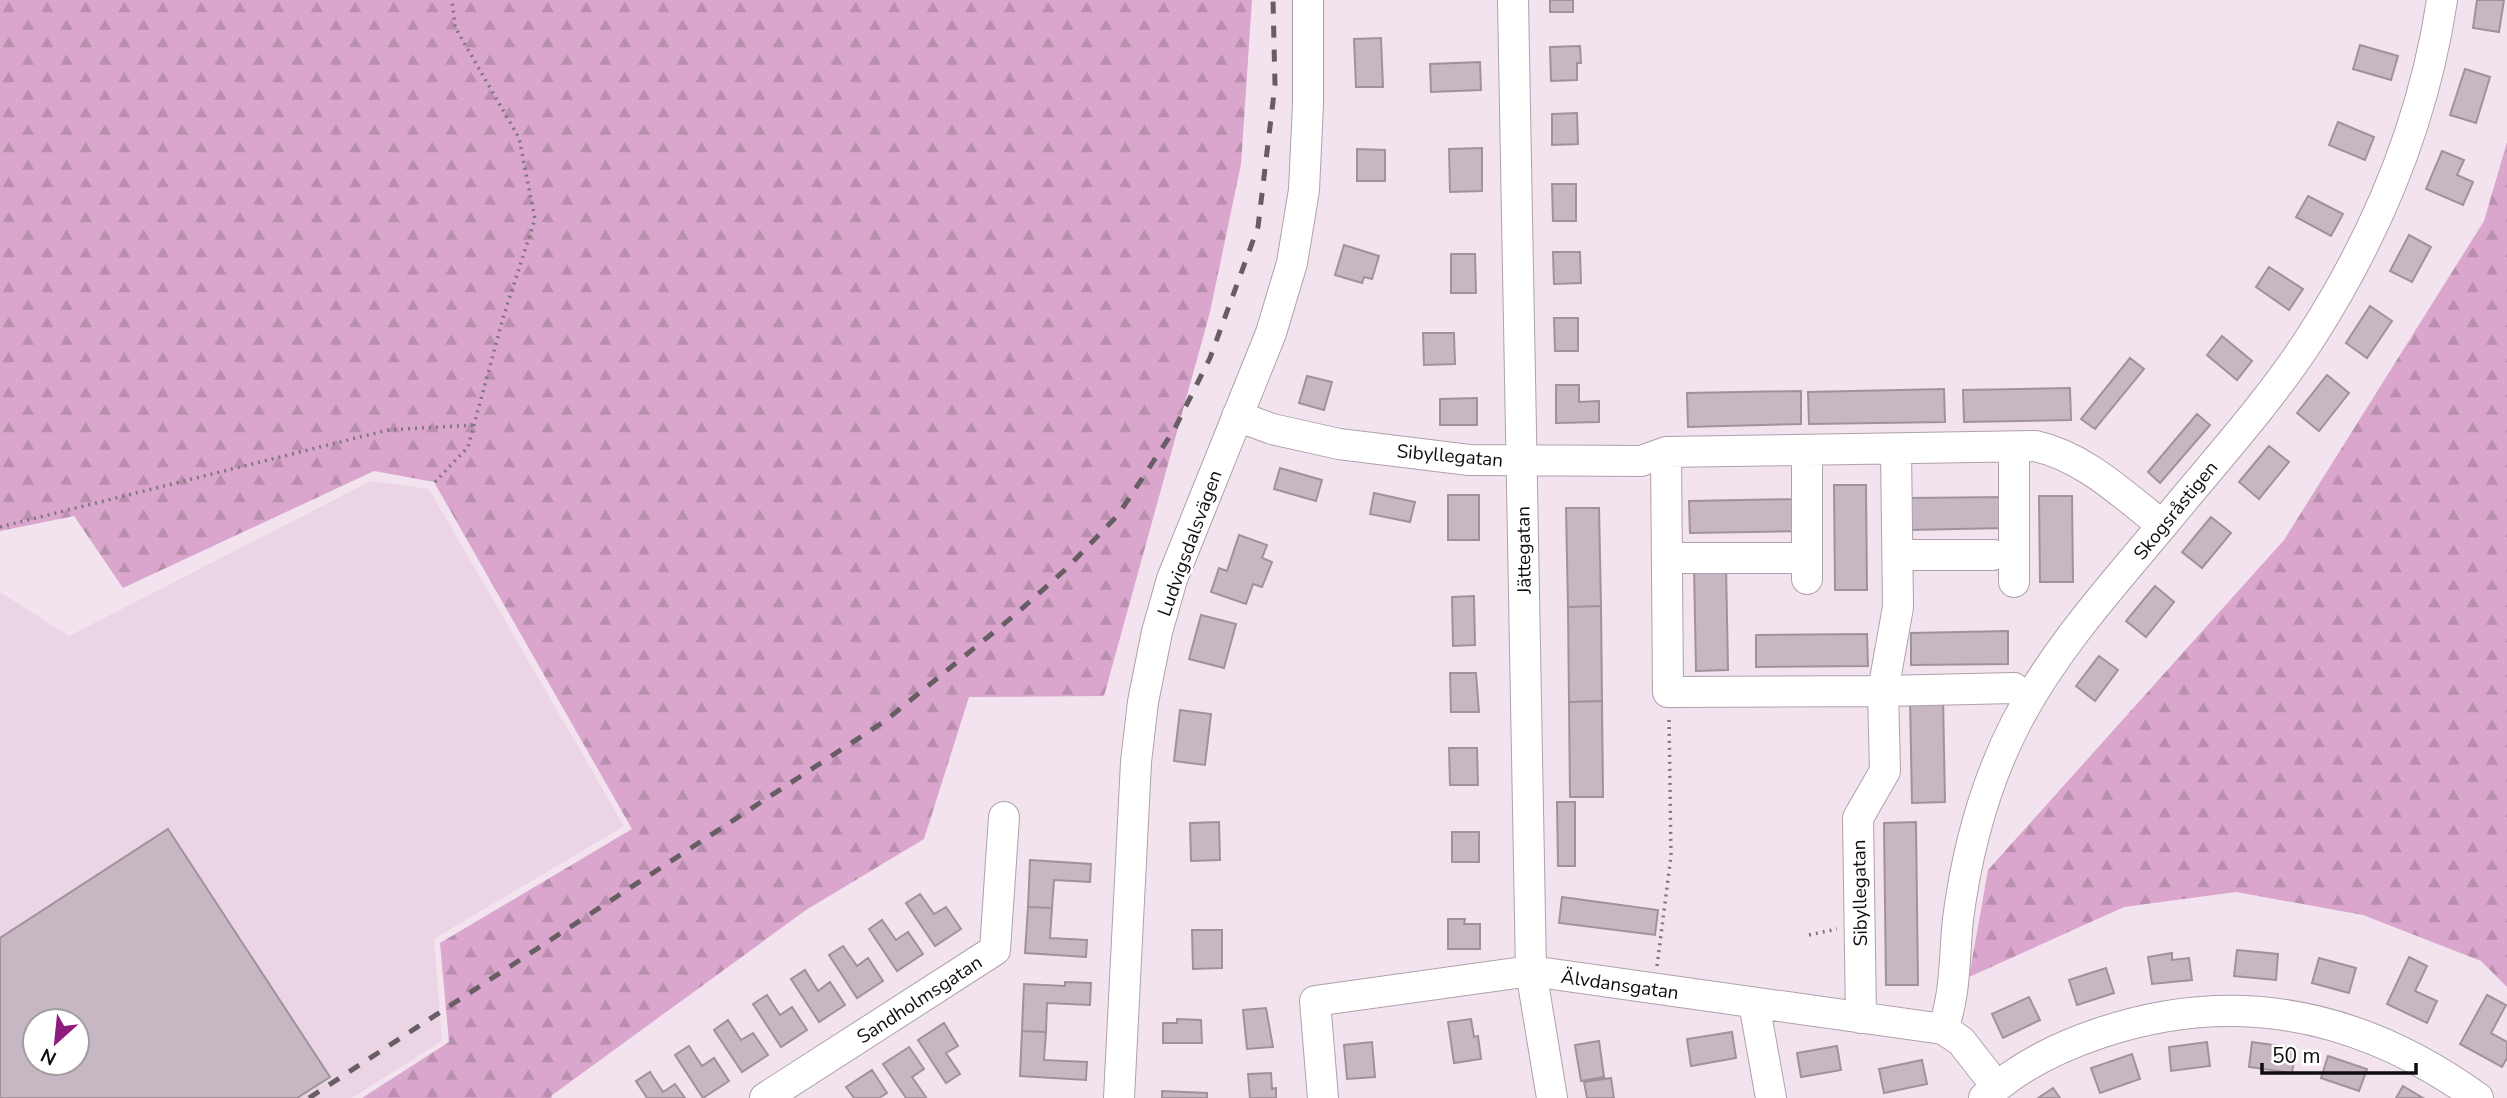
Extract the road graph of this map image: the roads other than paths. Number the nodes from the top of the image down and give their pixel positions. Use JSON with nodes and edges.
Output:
{"nodes":[{"id":1,"x":1308,"y":0,"type":"edge"},
{"id":2,"x":1513,"y":0,"type":"edge"},
{"id":3,"x":2442,"y":0,"type":"edge"},
{"id":4,"x":1237,"y":416,"type":"junction"},
{"id":5,"x":2014,"y":447,"type":"junction"},
{"id":6,"x":1896,"y":449,"type":"junction"},
{"id":7,"x":1807,"y":450,"type":"junction"},
{"id":8,"x":1666,"y":452,"type":"junction"},
{"id":9,"x":1521,"y":461,"type":"junction"},
{"id":10,"x":2162,"y":525,"type":"junction"},
{"id":11,"x":1898,"y":555,"type":"junction"},
{"id":12,"x":1993,"y":555,"type":"dead end"},
{"id":13,"x":1667,"y":558,"type":"junction"},
{"id":14,"x":2014,"y":582,"type":"dead end"},
{"id":15,"x":2014,"y":688,"type":"dead end"},
{"id":16,"x":1883,"y":691,"type":"junction"},
{"id":17,"x":1004,"y":817,"type":"dead end"},
{"id":18,"x":1531,"y":971,"type":"junction"},
{"id":19,"x":1754,"y":1003,"type":"junction"},
{"id":20,"x":1861,"y":1018,"type":"junction"},
{"id":21,"x":1942,"y":1029,"type":"junction"},
{"id":22,"x":1991,"y":1092,"type":"edge"},
{"id":23,"x":765,"y":1098,"type":"edge"},
{"id":24,"x":1119,"y":1098,"type":"edge"},
{"id":25,"x":1323,"y":1098,"type":"edge"},
{"id":26,"x":1552,"y":1098,"type":"edge"},
{"id":27,"x":1771,"y":1098,"type":"edge"},
{"id":28,"x":2478,"y":1098,"type":"edge"}],
"edges":[{"from":1,"to":4,"type":"street","name":"Ludvigsdalsvägen"},
{"from":2,"to":9,"type":"street","name":"Jättegatan"},
{"from":3,"to":10,"type":"street","name":"Skogsråstigen"},
{"from":4,"to":9,"type":"street","name":"Sibyllegatan"},
{"from":4,"to":24,"type":"street","name":"Ludvigsdalsvägen"},
{"from":5,"to":6,"type":"street","name":"Sibyllegatan"},
{"from":5,"to":10,"type":"street","name":"Sibyllegatan"},
{"from":5,"to":14,"type":"street"},
{"from":6,"to":7,"type":"street","name":"Sibyllegatan"},
{"from":6,"to":11,"type":"street","name":"Sibyllegatan"},
{"from":7,"to":8,"type":"street","name":"Sibyllegatan"},
{"from":7,"to":13,"type":"street"},
{"from":8,"to":9,"type":"street","name":"Sibyllegatan"},
{"from":8,"to":13,"type":"street"},
{"from":9,"to":18,"type":"street","name":"Jättegatan"},
{"from":10,"to":21,"type":"street","name":"Skogsråstigen"},
{"from":11,"to":12,"type":"street"},
{"from":11,"to":16,"type":"street","name":"Sibyllegatan"},
{"from":13,"to":16,"type":"street"},
{"from":15,"to":16,"type":"street"},
{"from":16,"to":20,"type":"street","name":"Sibyllegatan"},
{"from":17,"to":23,"type":"street","name":"Sandholmsgatan"},
{"from":18,"to":19,"type":"street","name":"Älvdansgatan"},
{"from":18,"to":25,"type":"street","name":"Älvdansgatan"},
{"from":18,"to":26,"type":"street","name":"Jättegatan"},
{"from":19,"to":20,"type":"street","name":"Älvdansgatan"},
{"from":19,"to":27,"type":"street"},
{"from":20,"to":21,"type":"street","name":"Älvdansgatan"},
{"from":21,"to":22,"type":"street"},
{"from":22,"to":28,"type":"street"}]}
